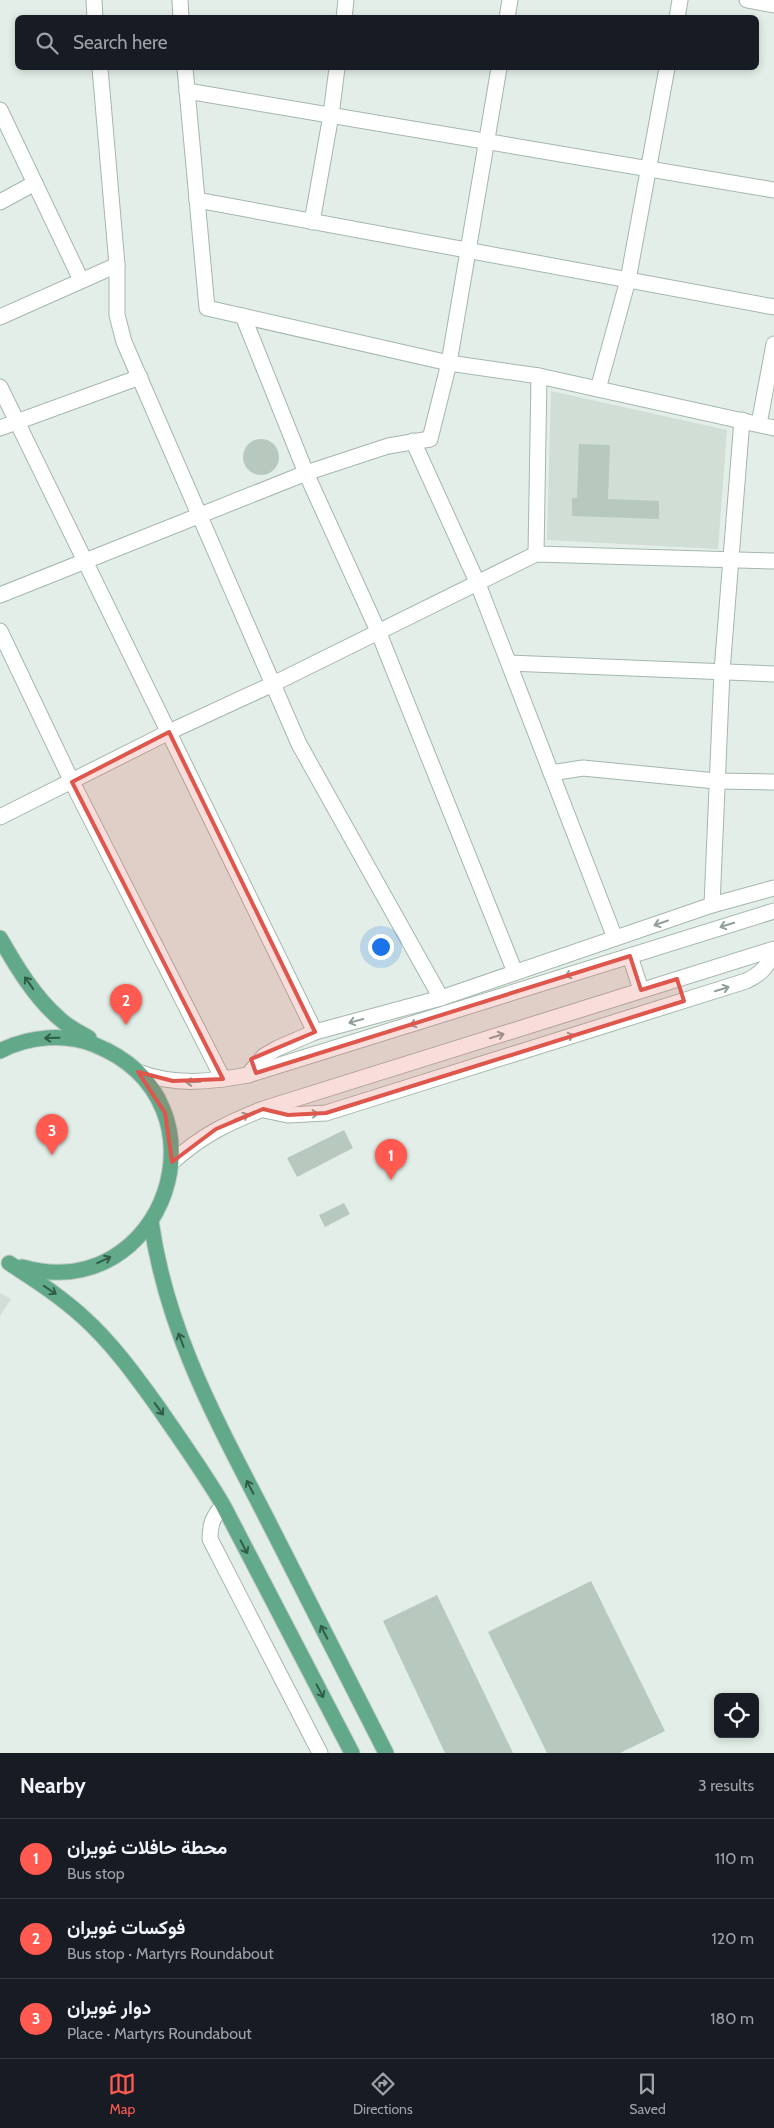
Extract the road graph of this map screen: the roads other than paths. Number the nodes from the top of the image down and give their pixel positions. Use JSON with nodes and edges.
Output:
{"nodes":[{"id":1,"x":94,"y":0,"type":"edge"},
{"id":2,"x":180,"y":0,"type":"edge"},
{"id":3,"x":346,"y":0,"type":"edge"},
{"id":4,"x":510,"y":0,"type":"edge"},
{"id":5,"x":680,"y":0,"type":"edge"},
{"id":6,"x":747,"y":0,"type":"edge"},
{"id":7,"x":774,"y":5,"type":"edge"},
{"id":8,"x":96,"y":15,"type":"edge"},
{"id":9,"x":181,"y":15,"type":"edge"},
{"id":10,"x":344,"y":15,"type":"edge"},
{"id":11,"x":508,"y":15,"type":"edge"},
{"id":12,"x":678,"y":15,"type":"edge"},
{"id":13,"x":100,"y":70,"type":"edge"},
{"id":14,"x":185,"y":70,"type":"edge"},
{"id":15,"x":337,"y":70,"type":"edge"},
{"id":16,"x":499,"y":70,"type":"edge"},
{"id":17,"x":667,"y":70,"type":"edge"},
{"id":18,"x":187,"y":91,"type":"junction"},
{"id":19,"x":0,"y":110,"type":"edge"},
{"id":20,"x":331,"y":115,"type":"junction"},
{"id":21,"x":486,"y":141,"type":"junction"},
{"id":22,"x":648,"y":169,"type":"junction"},
{"id":23,"x":35,"y":183,"type":"junction"},
{"id":24,"x":774,"y":190,"type":"edge"},
{"id":25,"x":197,"y":200,"type":"junction"},
{"id":26,"x":0,"y":202,"type":"edge"},
{"id":27,"x":312,"y":222,"type":"junction"},
{"id":28,"x":468,"y":250,"type":"junction"},
{"id":29,"x":117,"y":265,"type":"junction"},
{"id":30,"x":80,"y":280,"type":"junction"},
{"id":31,"x":628,"y":280,"type":"junction"},
{"id":32,"x":774,"y":307,"type":"edge"},
{"id":33,"x":0,"y":316,"type":"edge"},
{"id":34,"x":243,"y":316,"type":"junction"},
{"id":35,"x":774,"y":344,"type":"edge"},
{"id":36,"x":449,"y":364,"type":"junction"},
{"id":37,"x":540,"y":376,"type":"junction"},
{"id":38,"x":140,"y":377,"type":"junction"},
{"id":39,"x":0,"y":387,"type":"edge"},
{"id":40,"x":598,"y":389,"type":"junction"},
{"id":41,"x":742,"y":420,"type":"junction"},
{"id":42,"x":17,"y":422,"type":"junction"},
{"id":43,"x":758,"y":424,"type":"junction"},
{"id":44,"x":0,"y":428,"type":"edge"},
{"id":45,"x":774,"y":428,"type":"edge"},
{"id":46,"x":413,"y":441,"type":"junction"},
{"id":47,"x":306,"y":473,"type":"junction"},
{"id":48,"x":200,"y":516,"type":"junction"},
{"id":49,"x":536,"y":554,"type":"junction"},
{"id":50,"x":731,"y":559,"type":"junction"},
{"id":51,"x":86,"y":561,"type":"junction"},
{"id":52,"x":774,"y":561,"type":"edge"},
{"id":53,"x":478,"y":584,"type":"junction"},
{"id":54,"x":0,"y":595,"type":"edge"},
{"id":55,"x":378,"y":630,"type":"junction"},
{"id":56,"x":0,"y":631,"type":"edge"},
{"id":57,"x":509,"y":662,"type":"junction"},
{"id":58,"x":722,"y":671,"type":"junction"},
{"id":59,"x":774,"y":674,"type":"edge"},
{"id":60,"x":273,"y":684,"type":"junction"},
{"id":61,"x":169,"y":732,"type":"junction"},
{"id":62,"x":551,"y":773,"type":"junction"},
{"id":63,"x":716,"y":780,"type":"junction"},
{"id":64,"x":72,"y":782,"type":"junction"},
{"id":65,"x":774,"y":782,"type":"edge"},
{"id":66,"x":0,"y":816,"type":"edge"},
{"id":67,"x":774,"y":888,"type":"edge"},
{"id":68,"x":712,"y":906,"type":"junction"},
{"id":69,"x":774,"y":911,"type":"edge"},
{"id":70,"x":0,"y":938,"type":"edge"},
{"id":71,"x":615,"y":938,"type":"junction"},
{"id":72,"x":774,"y":950,"type":"edge"},
{"id":73,"x":630,"y":956,"type":"junction"},
{"id":74,"x":515,"y":972,"type":"junction"},
{"id":75,"x":677,"y":979,"type":"junction"},
{"id":76,"x":641,"y":990,"type":"junction"},
{"id":77,"x":441,"y":998,"type":"junction"},
{"id":78,"x":684,"y":1001,"type":"junction"},
{"id":79,"x":315,"y":1032,"type":"junction"},
{"id":80,"x":468,"y":1045,"type":"junction"},
{"id":81,"x":105,"y":1049,"type":"junction"},
{"id":82,"x":0,"y":1051,"type":"edge"},
{"id":83,"x":475,"y":1066,"type":"junction"},
{"id":84,"x":138,"y":1072,"type":"junction"},
{"id":85,"x":248,"y":1075,"type":"junction"},
{"id":86,"x":223,"y":1079,"type":"junction"},
{"id":87,"x":263,"y":1109,"type":"junction"},
{"id":88,"x":172,"y":1162,"type":"junction"},
{"id":89,"x":151,"y":1221,"type":"junction"},
{"id":90,"x":5,"y":1261,"type":"edge"},
{"id":91,"x":222,"y":1505,"type":"junction"},
{"id":92,"x":320,"y":1753,"type":"edge"},
{"id":93,"x":352,"y":1753,"type":"edge"},
{"id":94,"x":386,"y":1753,"type":"edge"}],
"edges":[{"from":1,"to":8,"type":"street"},
{"from":2,"to":9,"type":"street"},
{"from":3,"to":10,"type":"street"},
{"from":4,"to":11,"type":"street"},
{"from":5,"to":12,"type":"street"},
{"from":6,"to":7,"type":"street"},
{"from":13,"to":29,"type":"street"},
{"from":14,"to":18,"type":"street"},
{"from":15,"to":20,"type":"street"},
{"from":16,"to":21,"type":"street"},
{"from":17,"to":22,"type":"street"},
{"from":18,"to":20,"type":"street"},
{"from":18,"to":25,"type":"street"},
{"from":19,"to":23,"type":"street"},
{"from":20,"to":21,"type":"street"},
{"from":20,"to":27,"type":"street"},
{"from":21,"to":22,"type":"street"},
{"from":21,"to":28,"type":"street"},
{"from":22,"to":24,"type":"street"},
{"from":22,"to":31,"type":"street"},
{"from":23,"to":26,"type":"street"},
{"from":23,"to":30,"type":"street"},
{"from":25,"to":27,"type":"street"},
{"from":25,"to":34,"type":"street"},
{"from":27,"to":28,"type":"street"},
{"from":28,"to":31,"type":"street"},
{"from":28,"to":36,"type":"street"},
{"from":29,"to":30,"type":"street"},
{"from":29,"to":38,"type":"street"},
{"from":30,"to":33,"type":"street"},
{"from":31,"to":32,"type":"street"},
{"from":31,"to":40,"type":"street"},
{"from":34,"to":36,"type":"street"},
{"from":34,"to":47,"type":"street"},
{"from":35,"to":43,"type":"street"},
{"from":36,"to":37,"type":"street"},
{"from":36,"to":46,"type":"street"},
{"from":37,"to":40,"type":"street"},
{"from":37,"to":49,"type":"street"},
{"from":38,"to":42,"type":"street"},
{"from":38,"to":48,"type":"street"},
{"from":39,"to":42,"type":"street"},
{"from":40,"to":41,"type":"street"},
{"from":41,"to":43,"type":"street"},
{"from":41,"to":50,"type":"street"},
{"from":42,"to":44,"type":"street"},
{"from":42,"to":51,"type":"street"},
{"from":43,"to":45,"type":"street"},
{"from":46,"to":47,"type":"street"},
{"from":46,"to":53,"type":"street"},
{"from":47,"to":48,"type":"street"},
{"from":47,"to":55,"type":"street"},
{"from":48,"to":51,"type":"street"},
{"from":48,"to":60,"type":"street"},
{"from":49,"to":50,"type":"street"},
{"from":49,"to":53,"type":"street"},
{"from":50,"to":52,"type":"street"},
{"from":50,"to":58,"type":"street"},
{"from":51,"to":54,"type":"street"},
{"from":51,"to":61,"type":"street"},
{"from":53,"to":55,"type":"street"},
{"from":53,"to":57,"type":"street"},
{"from":55,"to":60,"type":"street"},
{"from":55,"to":74,"type":"street"},
{"from":56,"to":64,"type":"street"},
{"from":57,"to":58,"type":"street"},
{"from":57,"to":62,"type":"street"},
{"from":58,"to":59,"type":"street"},
{"from":58,"to":63,"type":"street"},
{"from":60,"to":61,"type":"street"},
{"from":60,"to":77,"type":"street"},
{"from":61,"to":64,"type":"street"},
{"from":61,"to":79,"type":"street"},
{"from":62,"to":63,"type":"street"},
{"from":62,"to":71,"type":"street"},
{"from":63,"to":65,"type":"street"},
{"from":63,"to":68,"type":"street"},
{"from":64,"to":66,"type":"street"},
{"from":64,"to":86,"type":"street"},
{"from":67,"to":68,"type":"street"},
{"from":68,"to":71,"type":"street","one_way":true},
{"from":69,"to":73,"type":"street","one_way":true},
{"from":81,"to":70,"type":"main road","one_way":true},
{"from":71,"to":74,"type":"street"},
{"from":72,"to":75,"type":"street"},
{"from":78,"to":72,"type":"street","one_way":true},
{"from":73,"to":76,"type":"street"},
{"from":73,"to":85,"type":"street","one_way":true},
{"from":74,"to":77,"type":"street"},
{"from":75,"to":76,"type":"street"},
{"from":75,"to":78,"type":"street"},
{"from":80,"to":76,"type":"street","one_way":true},
{"from":77,"to":79,"type":"street","one_way":true},
{"from":83,"to":78,"type":"street","one_way":true},
{"from":79,"to":85,"type":"street"},
{"from":80,"to":83,"type":"street"},
{"from":80,"to":87,"type":"street"},
{"from":81,"to":82,"type":"main road","one_way":true},
{"from":81,"to":84,"type":"main road"},
{"from":87,"to":83,"type":"street","one_way":true},
{"from":86,"to":84,"type":"street","one_way":true},
{"from":84,"to":88,"type":"main road"},
{"from":85,"to":86,"type":"street"},
{"from":88,"to":87,"type":"street","one_way":true},
{"from":88,"to":89,"type":"main road"},
{"from":90,"to":89,"type":"main road","one_way":true},
{"from":94,"to":89,"type":"main road","one_way":true},
{"from":90,"to":91,"type":"main road","one_way":true},
{"from":91,"to":92,"type":"street"},
{"from":91,"to":93,"type":"main road","one_way":true}]}
